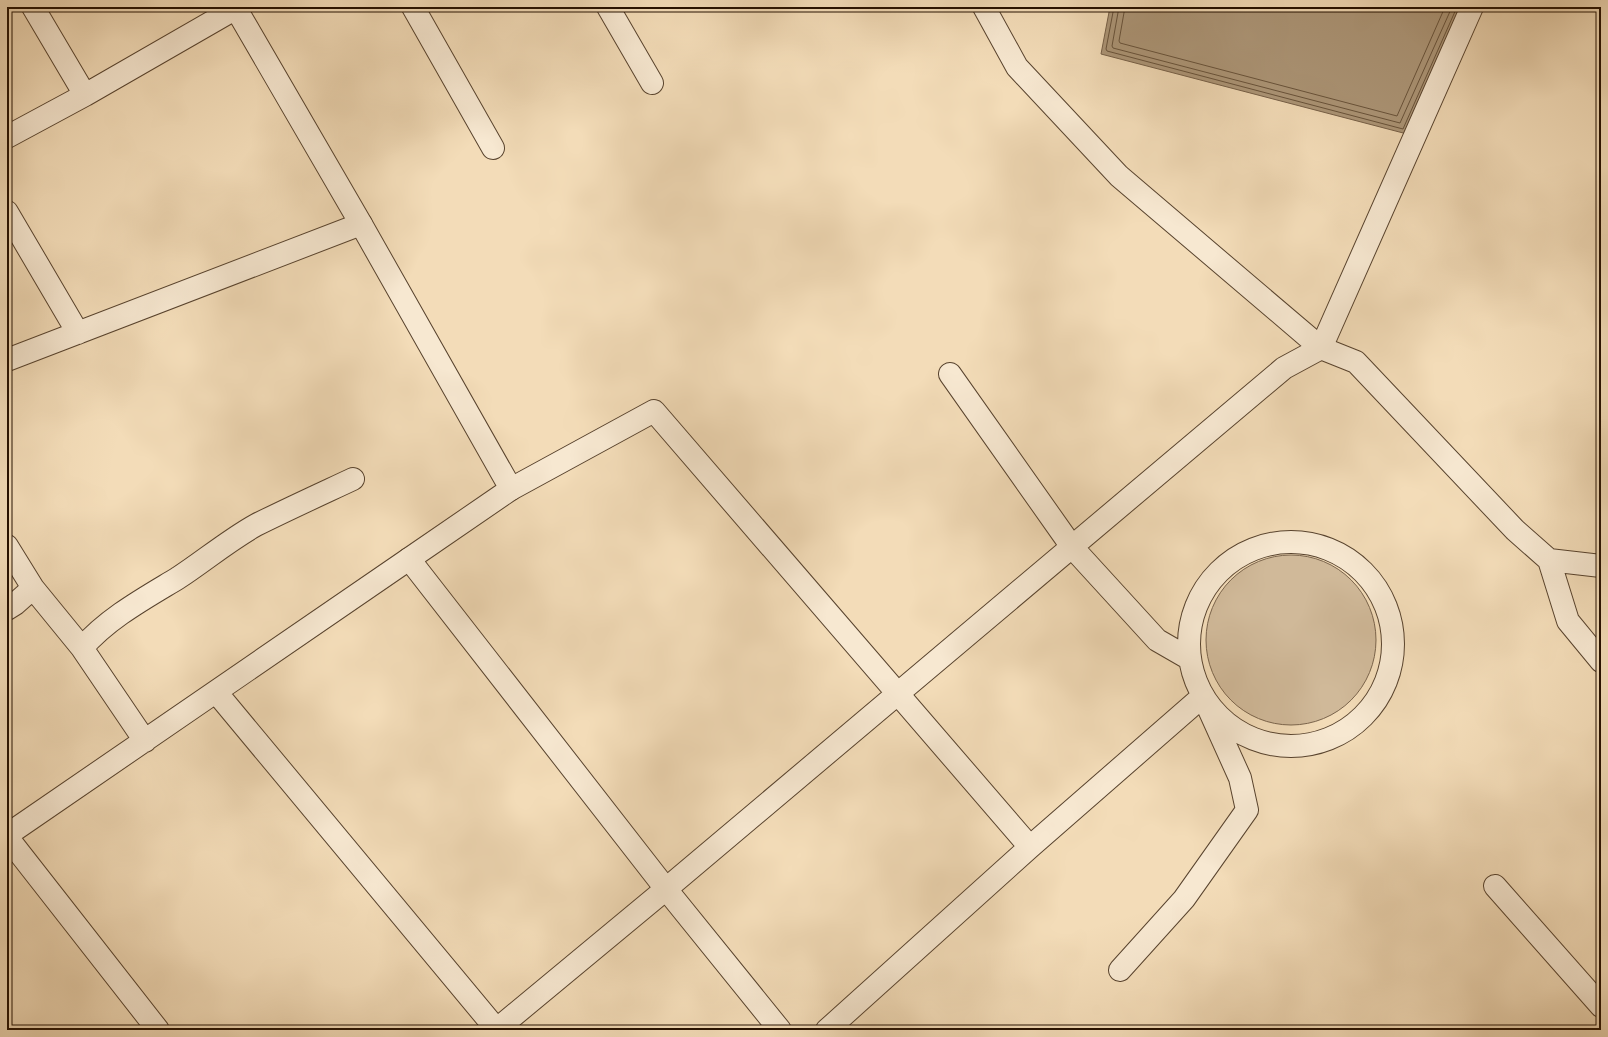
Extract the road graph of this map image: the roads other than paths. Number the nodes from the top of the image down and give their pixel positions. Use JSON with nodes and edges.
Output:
{"nodes":[{"id":1,"x":33,"y":7,"type":"edge"},
{"id":2,"x":236,"y":7,"type":"edge"},
{"id":3,"x":413,"y":7,"type":"edge"},
{"id":4,"x":608,"y":7,"type":"edge"},
{"id":5,"x":984,"y":7,"type":"edge"},
{"id":6,"x":1472,"y":7,"type":"edge"},
{"id":7,"x":652,"y":84,"type":"dead end"},
{"id":8,"x":85,"y":95,"type":"junction"},
{"id":9,"x":7,"y":137,"type":"edge"},
{"id":10,"x":493,"y":148,"type":"dead end"},
{"id":11,"x":7,"y":212,"type":"edge"},
{"id":12,"x":361,"y":224,"type":"junction"},
{"id":13,"x":78,"y":333,"type":"junction"},
{"id":14,"x":1321,"y":348,"type":"junction"},
{"id":15,"x":7,"y":360,"type":"edge"},
{"id":16,"x":950,"y":374,"type":"dead end"},
{"id":17,"x":353,"y":479,"type":"dead end"},
{"id":18,"x":511,"y":489,"type":"junction"},
{"id":19,"x":7,"y":546,"type":"edge"},
{"id":20,"x":1072,"y":547,"type":"junction"},
{"id":21,"x":409,"y":559,"type":"junction"},
{"id":22,"x":1549,"y":560,"type":"junction"},
{"id":23,"x":1601,"y":566,"type":"edge"},
{"id":24,"x":33,"y":588,"type":"junction"},
{"id":25,"x":7,"y":609,"type":"edge"},
{"id":26,"x":82,"y":648,"type":"junction"},
{"id":27,"x":1190,"y":659,"type":"junction"},
{"id":28,"x":1601,"y":661,"type":"edge"},
{"id":29,"x":216,"y":692,"type":"junction"},
{"id":30,"x":897,"y":694,"type":"junction"},
{"id":31,"x":1203,"y":696,"type":"junction"},
{"id":32,"x":144,"y":741,"type":"junction"},
{"id":33,"x":7,"y":836,"type":"edge"},
{"id":34,"x":1030,"y":847,"type":"junction"},
{"id":35,"x":1495,"y":886,"type":"dead end"},
{"id":36,"x":666,"y":889,"type":"junction"},
{"id":37,"x":1120,"y":970,"type":"dead end"},
{"id":38,"x":1601,"y":1006,"type":"edge"},
{"id":39,"x":158,"y":1030,"type":"edge"},
{"id":40,"x":497,"y":1030,"type":"edge"},
{"id":41,"x":780,"y":1030,"type":"edge"},
{"id":42,"x":827,"y":1030,"type":"edge"}],
"edges":[{"from":1,"to":8,"type":"street"},
{"from":2,"to":8,"type":"street"},
{"from":2,"to":12,"type":"street"},
{"from":3,"to":10,"type":"street"},
{"from":4,"to":7,"type":"street"},
{"from":5,"to":14,"type":"street"},
{"from":6,"to":14,"type":"street"},
{"from":8,"to":9,"type":"street"},
{"from":11,"to":13,"type":"street"},
{"from":12,"to":13,"type":"street"},
{"from":12,"to":18,"type":"street"},
{"from":13,"to":15,"type":"street"},
{"from":14,"to":20,"type":"street"},
{"from":14,"to":22,"type":"street"},
{"from":16,"to":20,"type":"street"},
{"from":17,"to":26,"type":"street"},
{"from":18,"to":21,"type":"street"},
{"from":18,"to":30,"type":"street"},
{"from":19,"to":24,"type":"street"},
{"from":20,"to":27,"type":"street"},
{"from":20,"to":30,"type":"street"},
{"from":21,"to":29,"type":"street"},
{"from":21,"to":36,"type":"street"},
{"from":22,"to":23,"type":"street"},
{"from":22,"to":28,"type":"street"},
{"from":24,"to":25,"type":"street"},
{"from":24,"to":26,"type":"street"},
{"from":26,"to":32,"type":"street"},
{"from":27,"to":31,"type":"street"},
{"from":27,"to":31,"type":"street"},
{"from":29,"to":32,"type":"street"},
{"from":29,"to":40,"type":"street"},
{"from":30,"to":34,"type":"street"},
{"from":30,"to":36,"type":"street"},
{"from":31,"to":34,"type":"street"},
{"from":31,"to":37,"type":"street"},
{"from":32,"to":33,"type":"street"},
{"from":33,"to":39,"type":"street"},
{"from":34,"to":42,"type":"street"},
{"from":35,"to":38,"type":"street"},
{"from":36,"to":40,"type":"street"},
{"from":36,"to":41,"type":"street"}]}
